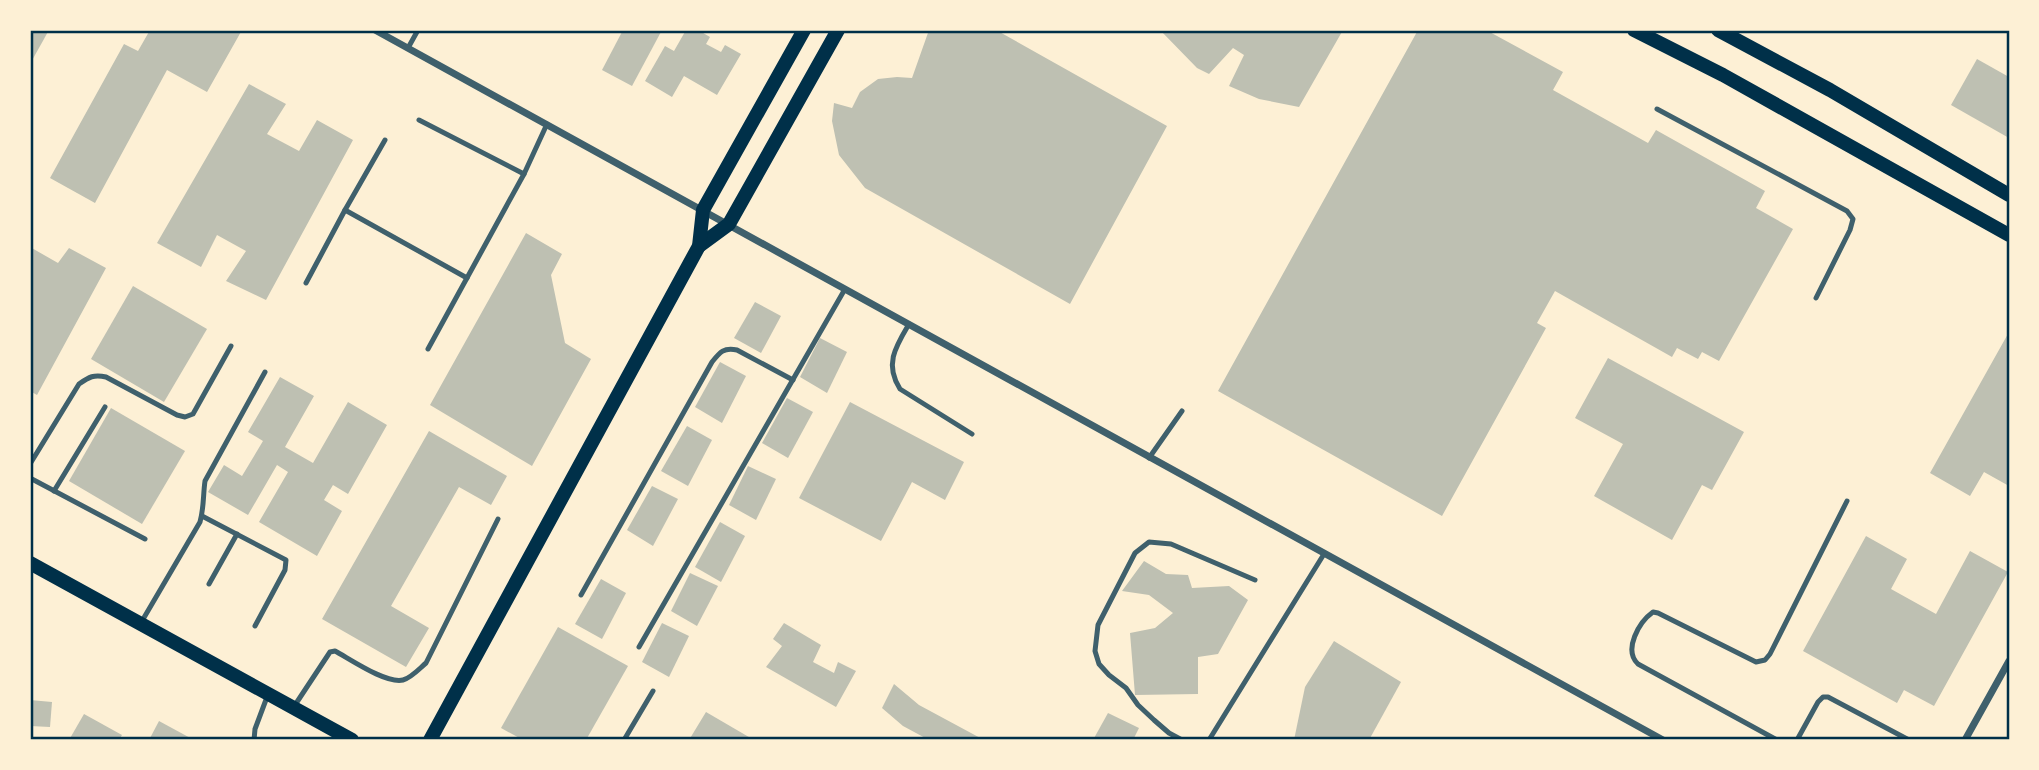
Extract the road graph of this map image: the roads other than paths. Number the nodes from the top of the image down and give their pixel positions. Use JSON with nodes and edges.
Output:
{"nodes":[{"id":1,"x":375,"y":30,"type":"edge"},
{"id":2,"x":418,"y":30,"type":"edge"},
{"id":3,"x":804,"y":30,"type":"edge"},
{"id":4,"x":838,"y":30,"type":"edge"},
{"id":5,"x":1634,"y":30,"type":"edge"},
{"id":6,"x":1718,"y":30,"type":"edge"},
{"id":7,"x":408,"y":48,"type":"junction"},
{"id":8,"x":1657,"y":109,"type":"dead end"},
{"id":9,"x":419,"y":120,"type":"dead end"},
{"id":10,"x":547,"y":124,"type":"junction"},
{"id":11,"x":385,"y":140,"type":"dead end"},
{"id":12,"x":524,"y":174,"type":"junction"},
{"id":13,"x":2009,"y":195,"type":"edge"},
{"id":14,"x":345,"y":210,"type":"junction"},
{"id":15,"x":703,"y":211,"type":"junction"},
{"id":16,"x":729,"y":224,"type":"junction"},
{"id":17,"x":2009,"y":235,"type":"edge"},
{"id":18,"x":699,"y":246,"type":"junction"},
{"id":19,"x":467,"y":278,"type":"junction"},
{"id":20,"x":306,"y":282,"type":"dead end"},
{"id":21,"x":845,"y":289,"type":"junction"},
{"id":22,"x":1816,"y":298,"type":"dead end"},
{"id":23,"x":909,"y":324,"type":"junction"},
{"id":24,"x":231,"y":346,"type":"dead end"},
{"id":25,"x":428,"y":349,"type":"dead end"},
{"id":26,"x":265,"y":372,"type":"dead end"},
{"id":27,"x":793,"y":380,"type":"junction"},
{"id":28,"x":105,"y":407,"type":"dead end"},
{"id":29,"x":1182,"y":411,"type":"dead end"},
{"id":30,"x":972,"y":434,"type":"dead end"},
{"id":31,"x":1149,"y":458,"type":"junction"},
{"id":32,"x":30,"y":464,"type":"edge"},
{"id":33,"x":30,"y":478,"type":"edge"},
{"id":34,"x":54,"y":491,"type":"junction"},
{"id":35,"x":1847,"y":501,"type":"dead end"},
{"id":36,"x":202,"y":516,"type":"junction"},
{"id":37,"x":499,"y":519,"type":"dead end"},
{"id":38,"x":237,"y":534,"type":"junction"},
{"id":39,"x":145,"y":539,"type":"dead end"},
{"id":40,"x":1324,"y":554,"type":"junction"},
{"id":41,"x":30,"y":563,"type":"edge"},
{"id":42,"x":1255,"y":580,"type":"dead end"},
{"id":43,"x":209,"y":584,"type":"dead end"},
{"id":44,"x":581,"y":595,"type":"dead end"},
{"id":45,"x":141,"y":624,"type":"junction"},
{"id":46,"x":254,"y":626,"type":"dead end"},
{"id":47,"x":639,"y":647,"type":"dead end"},
{"id":48,"x":2009,"y":661,"type":"edge"},
{"id":49,"x":653,"y":691,"type":"dead end"},
{"id":50,"x":268,"y":694,"type":"junction"},
{"id":51,"x":293,"y":708,"type":"junction"},
{"id":52,"x":254,"y":740,"type":"edge"},
{"id":53,"x":352,"y":740,"type":"edge"},
{"id":54,"x":430,"y":740,"type":"edge"},
{"id":55,"x":624,"y":740,"type":"edge"},
{"id":56,"x":1182,"y":740,"type":"edge"},
{"id":57,"x":1209,"y":740,"type":"edge"},
{"id":58,"x":1663,"y":740,"type":"edge"},
{"id":59,"x":1777,"y":740,"type":"edge"},
{"id":60,"x":1797,"y":740,"type":"edge"},
{"id":61,"x":1909,"y":740,"type":"edge"},
{"id":62,"x":1965,"y":740,"type":"edge"}],
"edges":[{"from":1,"to":7,"type":"street"},
{"from":2,"to":7,"type":"lane"},
{"from":3,"to":15,"type":"main road"},
{"from":4,"to":16,"type":"main road"},
{"from":5,"to":17,"type":"main road"},
{"from":6,"to":13,"type":"main road"},
{"from":7,"to":10,"type":"street"},
{"from":8,"to":22,"type":"lane"},
{"from":9,"to":12,"type":"lane"},
{"from":10,"to":12,"type":"lane"},
{"from":10,"to":15,"type":"street"},
{"from":11,"to":14,"type":"lane"},
{"from":12,"to":19,"type":"lane"},
{"from":14,"to":19,"type":"lane"},
{"from":14,"to":20,"type":"lane"},
{"from":15,"to":16,"type":"street"},
{"from":15,"to":18,"type":"main road"},
{"from":16,"to":18,"type":"main road"},
{"from":16,"to":21,"type":"street"},
{"from":18,"to":54,"type":"main road"},
{"from":19,"to":25,"type":"lane"},
{"from":21,"to":23,"type":"street"},
{"from":21,"to":27,"type":"lane"},
{"from":23,"to":30,"type":"lane"},
{"from":23,"to":31,"type":"street"},
{"from":24,"to":32,"type":"lane"},
{"from":26,"to":36,"type":"lane"},
{"from":27,"to":44,"type":"lane"},
{"from":27,"to":47,"type":"lane"},
{"from":28,"to":34,"type":"lane"},
{"from":29,"to":31,"type":"lane"},
{"from":31,"to":40,"type":"street"},
{"from":33,"to":34,"type":"lane"},
{"from":34,"to":39,"type":"lane"},
{"from":35,"to":59,"type":"lane"},
{"from":36,"to":38,"type":"lane"},
{"from":36,"to":45,"type":"lane"},
{"from":37,"to":51,"type":"lane"},
{"from":38,"to":43,"type":"lane"},
{"from":38,"to":46,"type":"lane"},
{"from":40,"to":57,"type":"lane"},
{"from":40,"to":58,"type":"street"},
{"from":41,"to":45,"type":"main road"},
{"from":42,"to":56,"type":"lane"},
{"from":45,"to":50,"type":"main road"},
{"from":48,"to":62,"type":"street"},
{"from":49,"to":55,"type":"lane"},
{"from":50,"to":51,"type":"main road"},
{"from":50,"to":52,"type":"lane"},
{"from":51,"to":53,"type":"main road"},
{"from":60,"to":61,"type":"lane"}]}
